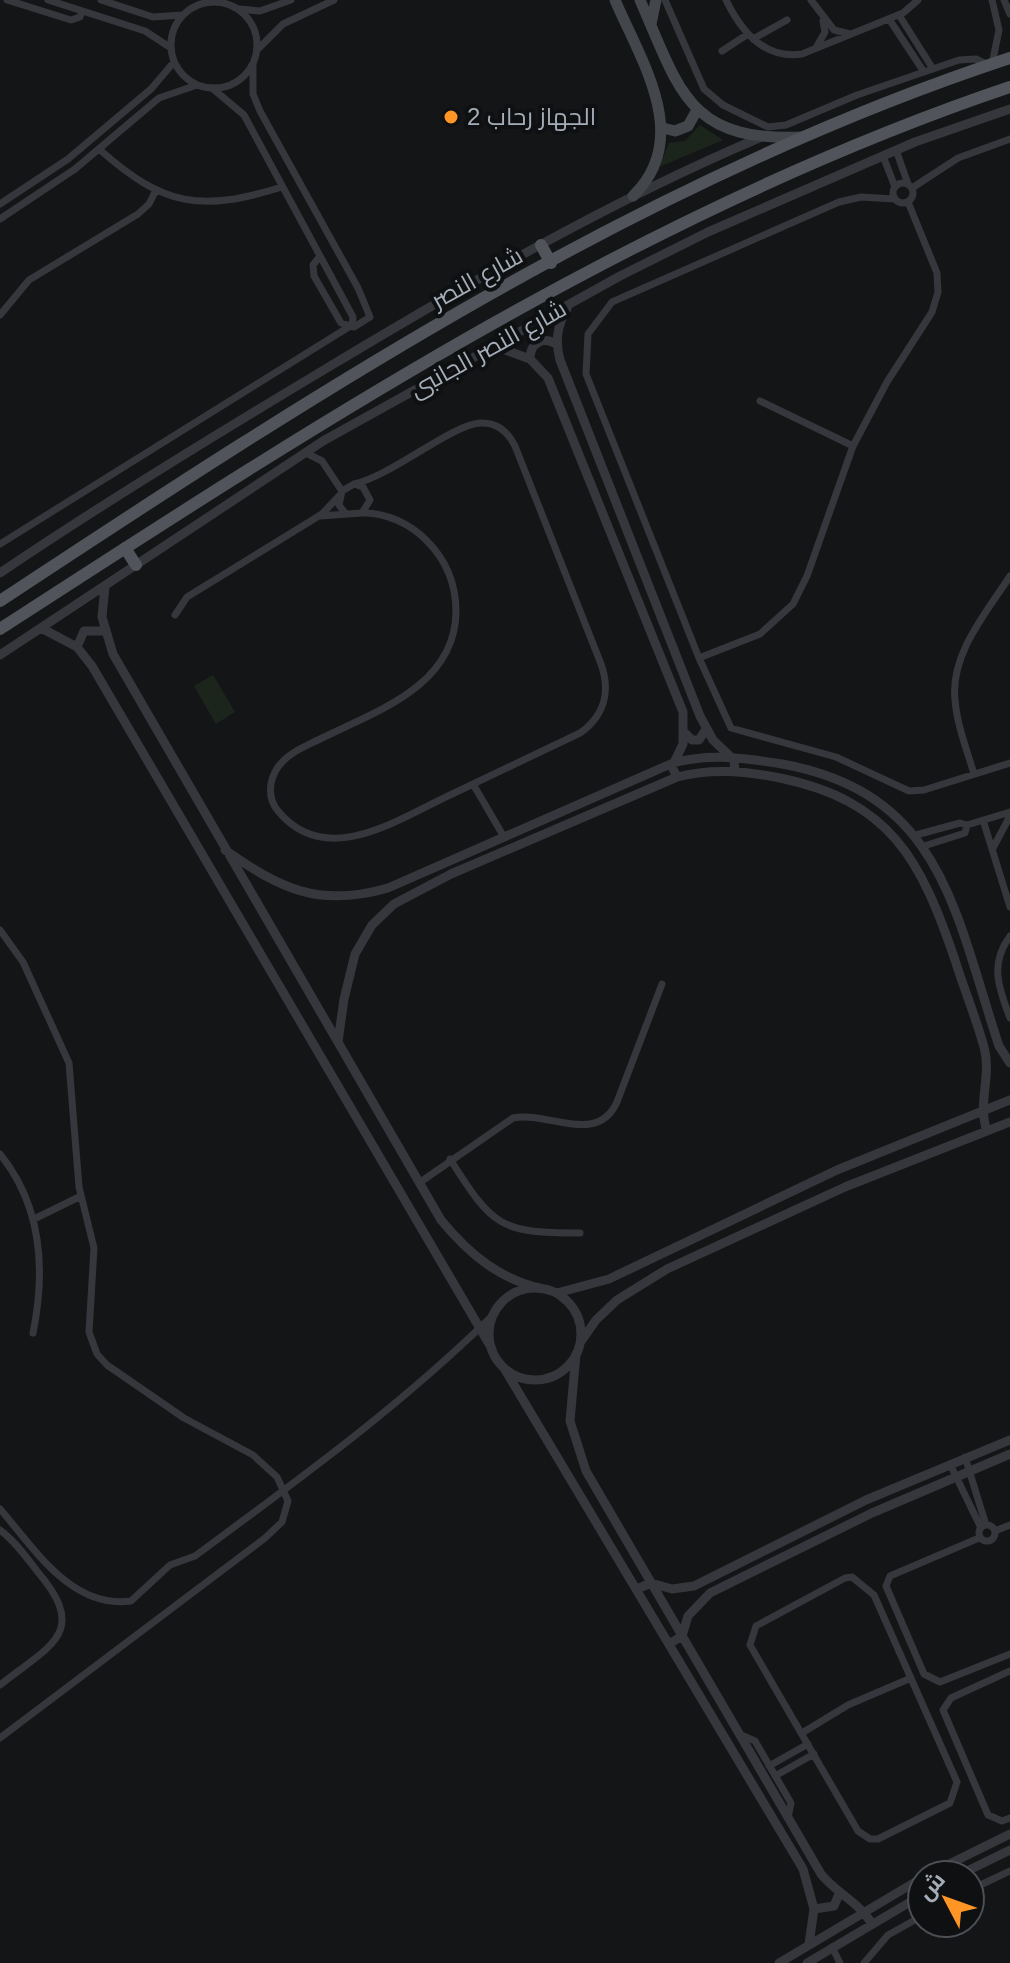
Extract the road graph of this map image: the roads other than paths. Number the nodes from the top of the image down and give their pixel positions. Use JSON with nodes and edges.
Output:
{"nodes":[{"id":1,"x":7,"y":0,"type":"edge"},
{"id":2,"x":48,"y":0,"type":"edge"},
{"id":3,"x":101,"y":0,"type":"edge"},
{"id":4,"x":291,"y":0,"type":"edge"},
{"id":5,"x":334,"y":0,"type":"edge"},
{"id":6,"x":615,"y":0,"type":"edge"},
{"id":7,"x":640,"y":0,"type":"edge"},
{"id":8,"x":656,"y":0,"type":"edge"},
{"id":9,"x":665,"y":0,"type":"edge"},
{"id":10,"x":726,"y":0,"type":"edge"},
{"id":11,"x":811,"y":0,"type":"edge"},
{"id":12,"x":918,"y":0,"type":"edge"},
{"id":13,"x":992,"y":0,"type":"edge"},
{"id":14,"x":1004,"y":0,"type":"edge"},
{"id":15,"x":195,"y":4,"type":"edge"},
{"id":16,"x":232,"y":5,"type":"edge"},
{"id":17,"x":82,"y":11,"type":"junction"},
{"id":18,"x":819,"y":13,"type":"junction"},
{"id":19,"x":184,"y":14,"type":"junction"},
{"id":20,"x":1010,"y":14,"type":"edge"},
{"id":21,"x":899,"y":15,"type":"junction"},
{"id":22,"x":889,"y":19,"type":"junction"},
{"id":23,"x":787,"y":20,"type":"dead end"},
{"id":24,"x":651,"y":24,"type":"junction"},
{"id":25,"x":852,"y":34,"type":"junction"},
{"id":26,"x":750,"y":36,"type":"junction"},
{"id":27,"x":171,"y":48,"type":"junction"},
{"id":28,"x":816,"y":48,"type":"junction"},
{"id":29,"x":257,"y":50,"type":"junction"},
{"id":30,"x":722,"y":51,"type":"dead end"},
{"id":31,"x":922,"y":52,"type":"junction"},
{"id":32,"x":913,"y":57,"type":"junction"},
{"id":33,"x":1010,"y":58,"type":"edge"},
{"id":34,"x":174,"y":62,"type":"junction"},
{"id":35,"x":990,"y":64,"type":"junction"},
{"id":36,"x":253,"y":66,"type":"junction"},
{"id":37,"x":933,"y":69,"type":"junction"},
{"id":38,"x":924,"y":72,"type":"junction"},
{"id":39,"x":197,"y":85,"type":"junction"},
{"id":40,"x":1010,"y":87,"type":"edge"},
{"id":41,"x":212,"y":88,"type":"junction"},
{"id":42,"x":1010,"y":109,"type":"edge"},
{"id":43,"x":697,"y":110,"type":"junction"},
{"id":44,"x":663,"y":128,"type":"junction"},
{"id":45,"x":803,"y":137,"type":"junction"},
{"id":46,"x":759,"y":138,"type":"junction"},
{"id":47,"x":1010,"y":139,"type":"edge"},
{"id":48,"x":279,"y":147,"type":"junction"},
{"id":49,"x":99,"y":149,"type":"junction"},
{"id":50,"x":896,"y":150,"type":"junction"},
{"id":51,"x":265,"y":155,"type":"junction"},
{"id":52,"x":883,"y":156,"type":"junction"},
{"id":53,"x":910,"y":186,"type":"junction"},
{"id":54,"x":282,"y":187,"type":"junction"},
{"id":55,"x":895,"y":187,"type":"junction"},
{"id":56,"x":156,"y":190,"type":"junction"},
{"id":57,"x":12,"y":196,"type":"junction"},
{"id":58,"x":633,"y":196,"type":"junction"},
{"id":59,"x":894,"y":199,"type":"junction"},
{"id":60,"x":908,"y":202,"type":"junction"},
{"id":61,"x":0,"y":204,"type":"edge"},
{"id":62,"x":18,"y":207,"type":"junction"},
{"id":63,"x":318,"y":216,"type":"junction"},
{"id":64,"x":0,"y":219,"type":"edge"},
{"id":65,"x":303,"y":224,"type":"junction"},
{"id":66,"x":541,"y":245,"type":"junction"},
{"id":67,"x":320,"y":256,"type":"junction"},
{"id":68,"x":551,"y":263,"type":"junction"},
{"id":69,"x":358,"y":288,"type":"junction"},
{"id":70,"x":342,"y":296,"type":"junction"},
{"id":71,"x":570,"y":305,"type":"junction"},
{"id":72,"x":0,"y":315,"type":"edge"},
{"id":73,"x":350,"y":328,"type":"junction"},
{"id":74,"x":556,"y":344,"type":"junction"},
{"id":75,"x":497,"y":347,"type":"junction"},
{"id":76,"x":530,"y":359,"type":"junction"},
{"id":77,"x":760,"y":401,"type":"dead end"},
{"id":78,"x":323,"y":441,"type":"junction"},
{"id":79,"x":853,"y":446,"type":"junction"},
{"id":80,"x":306,"y":453,"type":"junction"},
{"id":81,"x":384,"y":474,"type":"junction"},
{"id":82,"x":354,"y":484,"type":"junction"},
{"id":83,"x":342,"y":491,"type":"junction"},
{"id":84,"x":370,"y":497,"type":"junction"},
{"id":85,"x":345,"y":513,"type":"junction"},
{"id":86,"x":362,"y":513,"type":"junction"},
{"id":87,"x":385,"y":515,"type":"junction"},
{"id":88,"x":314,"y":518,"type":"junction"},
{"id":89,"x":0,"y":544,"type":"edge"},
{"id":90,"x":125,"y":548,"type":"junction"},
{"id":91,"x":136,"y":565,"type":"junction"},
{"id":92,"x":0,"y":573,"type":"edge"},
{"id":93,"x":1010,"y":576,"type":"edge"},
{"id":94,"x":105,"y":586,"type":"junction"},
{"id":95,"x":0,"y":601,"type":"edge"},
{"id":96,"x":175,"y":615,"type":"dead end"},
{"id":97,"x":41,"y":628,"type":"junction"},
{"id":98,"x":0,"y":629,"type":"edge"},
{"id":99,"x":104,"y":631,"type":"junction"},
{"id":100,"x":77,"y":647,"type":"junction"},
{"id":101,"x":0,"y":655,"type":"edge"},
{"id":102,"x":699,"y":658,"type":"junction"},
{"id":103,"x":706,"y":729,"type":"junction"},
{"id":104,"x":685,"y":733,"type":"junction"},
{"id":105,"x":731,"y":757,"type":"junction"},
{"id":106,"x":673,"y":763,"type":"junction"},
{"id":107,"x":1010,"y":763,"type":"edge"},
{"id":108,"x":735,"y":772,"type":"junction"},
{"id":109,"x":974,"y":774,"type":"junction"},
{"id":110,"x":677,"y":777,"type":"junction"},
{"id":111,"x":473,"y":784,"type":"junction"},
{"id":112,"x":1010,"y":814,"type":"edge"},
{"id":113,"x":983,"y":820,"type":"junction"},
{"id":114,"x":967,"y":825,"type":"junction"},
{"id":115,"x":916,"y":835,"type":"junction"},
{"id":116,"x":504,"y":837,"type":"junction"},
{"id":117,"x":924,"y":846,"type":"junction"},
{"id":118,"x":993,"y":848,"type":"junction"},
{"id":119,"x":225,"y":850,"type":"junction"},
{"id":120,"x":1008,"y":897,"type":"edge"},
{"id":121,"x":1010,"y":907,"type":"edge"},
{"id":122,"x":0,"y":930,"type":"edge"},
{"id":123,"x":1010,"y":936,"type":"edge"},
{"id":124,"x":662,"y":984,"type":"dead end"},
{"id":125,"x":1010,"y":1018,"type":"edge"},
{"id":126,"x":338,"y":1042,"type":"junction"},
{"id":127,"x":1010,"y":1063,"type":"edge"},
{"id":128,"x":1010,"y":1100,"type":"edge"},
{"id":129,"x":980,"y":1110,"type":"junction"},
{"id":130,"x":1010,"y":1122,"type":"edge"},
{"id":131,"x":987,"y":1131,"type":"junction"},
{"id":132,"x":0,"y":1154,"type":"edge"},
{"id":133,"x":450,"y":1159,"type":"junction"},
{"id":134,"x":419,"y":1183,"type":"junction"},
{"id":135,"x":81,"y":1196,"type":"junction"},
{"id":136,"x":34,"y":1219,"type":"junction"},
{"id":137,"x":580,"y":1233,"type":"dead end"},
{"id":138,"x":544,"y":1289,"type":"junction"},
{"id":139,"x":557,"y":1293,"type":"junction"},
{"id":140,"x":494,"y":1314,"type":"junction"},
{"id":141,"x":480,"y":1328,"type":"junction"},
{"id":142,"x":33,"y":1333,"type":"dead end"},
{"id":143,"x":580,"y":1343,"type":"junction"},
{"id":144,"x":492,"y":1349,"type":"junction"},
{"id":145,"x":576,"y":1354,"type":"junction"},
{"id":146,"x":504,"y":1368,"type":"junction"},
{"id":147,"x":1010,"y":1440,"type":"edge"},
{"id":148,"x":1010,"y":1454,"type":"edge"},
{"id":149,"x":965,"y":1457,"type":"junction"},
{"id":150,"x":950,"y":1464,"type":"junction"},
{"id":151,"x":969,"y":1471,"type":"junction"},
{"id":152,"x":956,"y":1476,"type":"junction"},
{"id":153,"x":286,"y":1489,"type":"junction"},
{"id":154,"x":0,"y":1509,"type":"edge"},
{"id":155,"x":1010,"y":1525,"type":"edge"},
{"id":156,"x":984,"y":1526,"type":"junction"},
{"id":157,"x":0,"y":1530,"type":"edge"},
{"id":158,"x":995,"y":1531,"type":"junction"},
{"id":159,"x":979,"y":1538,"type":"junction"},
{"id":160,"x":651,"y":1583,"type":"junction"},
{"id":161,"x":637,"y":1589,"type":"junction"},
{"id":162,"x":682,"y":1636,"type":"junction"},
{"id":163,"x":669,"y":1644,"type":"junction"},
{"id":164,"x":1010,"y":1654,"type":"edge"},
{"id":165,"x":1010,"y":1671,"type":"edge"},
{"id":166,"x":911,"y":1678,"type":"junction"},
{"id":167,"x":0,"y":1685,"type":"edge"},
{"id":168,"x":802,"y":1733,"type":"junction"},
{"id":169,"x":739,"y":1734,"type":"junction"},
{"id":170,"x":0,"y":1738,"type":"edge"},
{"id":171,"x":808,"y":1744,"type":"junction"},
{"id":172,"x":814,"y":1754,"type":"junction"},
{"id":173,"x":769,"y":1766,"type":"junction"},
{"id":174,"x":775,"y":1776,"type":"junction"},
{"id":175,"x":788,"y":1818,"type":"junction"},
{"id":176,"x":1010,"y":1818,"type":"edge"},
{"id":177,"x":1010,"y":1834,"type":"edge"},
{"id":178,"x":1010,"y":1850,"type":"edge"},
{"id":179,"x":959,"y":1859,"type":"edge"},
{"id":180,"x":986,"y":1862,"type":"edge"},
{"id":181,"x":1010,"y":1871,"type":"edge"},
{"id":182,"x":986,"y":1882,"type":"edge"},
{"id":183,"x":906,"y":1886,"type":"edge"},
{"id":184,"x":839,"y":1894,"type":"junction"},
{"id":185,"x":906,"y":1904,"type":"edge"},
{"id":186,"x":814,"y":1909,"type":"junction"},
{"id":187,"x":864,"y":1911,"type":"junction"},
{"id":188,"x":872,"y":1924,"type":"junction"},
{"id":189,"x":906,"y":1925,"type":"edge"},
{"id":190,"x":809,"y":1944,"type":"junction"},
{"id":191,"x":832,"y":1947,"type":"junction"},
{"id":192,"x":815,"y":1961,"type":"edge"},
{"id":193,"x":779,"y":1963,"type":"edge"},
{"id":194,"x":840,"y":1963,"type":"edge"},
{"id":195,"x":864,"y":1963,"type":"edge"}],
"edges":[{"from":1,"to":17,"type":"street"},
{"from":2,"to":17,"type":"street"},
{"from":3,"to":19,"type":"street"},
{"from":4,"to":16,"type":"street"},
{"from":5,"to":29,"type":"street"},
{"from":6,"to":44,"type":"main road"},
{"from":7,"to":24,"type":"main road"},
{"from":8,"to":24,"type":"main road"},
{"from":9,"to":38,"type":"street"},
{"from":10,"to":26,"type":"street"},
{"from":11,"to":18,"type":"street"},
{"from":12,"to":21,"type":"street"},
{"from":13,"to":35,"type":"street"},
{"from":14,"to":20,"type":"street"},
{"from":15,"to":16,"type":"street"},
{"from":15,"to":19,"type":"street"},
{"from":16,"to":29,"type":"street"},
{"from":17,"to":27,"type":"street"},
{"from":18,"to":25,"type":"street"},
{"from":18,"to":28,"type":"street"},
{"from":19,"to":27,"type":"street"},
{"from":21,"to":22,"type":"street"},
{"from":21,"to":31,"type":"street"},
{"from":22,"to":25,"type":"street"},
{"from":22,"to":32,"type":"street"},
{"from":23,"to":26,"type":"street"},
{"from":24,"to":43,"type":"main road"},
{"from":25,"to":28,"type":"street"},
{"from":26,"to":28,"type":"street"},
{"from":26,"to":30,"type":"street"},
{"from":27,"to":34,"type":"street"},
{"from":29,"to":36,"type":"street"},
{"from":31,"to":32,"type":"street"},
{"from":31,"to":37,"type":"street"},
{"from":32,"to":38,"type":"street"},
{"from":33,"to":35,"type":"main road","name":"شارع النصر"},
{"from":34,"to":39,"type":"street"},
{"from":34,"to":57,"type":"street"},
{"from":35,"to":37,"type":"street"},
{"from":35,"to":45,"type":"main road","name":"شارع النصر"},
{"from":36,"to":41,"type":"street"},
{"from":36,"to":48,"type":"street"},
{"from":37,"to":38,"type":"street"},
{"from":39,"to":41,"type":"street"},
{"from":39,"to":49,"type":"street"},
{"from":40,"to":90,"type":"main road","name":"شارع النصر"},
{"from":41,"to":51,"type":"street"},
{"from":42,"to":50,"type":"street","name":"شارع النصر الجانبى"},
{"from":43,"to":44,"type":"main road"},
{"from":43,"to":46,"type":"main road"},
{"from":44,"to":58,"type":"main road"},
{"from":45,"to":46,"type":"main road"},
{"from":45,"to":68,"type":"main road","name":"شارع النصر"},
{"from":46,"to":58,"type":"street"},
{"from":47,"to":53,"type":"street"},
{"from":48,"to":51,"type":"street"},
{"from":48,"to":63,"type":"street"},
{"from":49,"to":56,"type":"street"},
{"from":49,"to":62,"type":"street"},
{"from":50,"to":52,"type":"street","name":"شارع النصر الجانبى"},
{"from":50,"to":53,"type":"street"},
{"from":51,"to":54,"type":"street"},
{"from":52,"to":55,"type":"street"},
{"from":52,"to":71,"type":"street","name":"شارع النصر الجانبى"},
{"from":53,"to":55,"type":"street"},
{"from":53,"to":60,"type":"street"},
{"from":54,"to":56,"type":"street"},
{"from":54,"to":65,"type":"street"},
{"from":55,"to":59,"type":"street"},
{"from":56,"to":72,"type":"street"},
{"from":57,"to":61,"type":"street"},
{"from":57,"to":62,"type":"street"},
{"from":58,"to":66,"type":"street"},
{"from":59,"to":60,"type":"street"},
{"from":59,"to":102,"type":"street"},
{"from":60,"to":79,"type":"street"},
{"from":62,"to":64,"type":"street"},
{"from":63,"to":65,"type":"street"},
{"from":63,"to":69,"type":"street"},
{"from":65,"to":67,"type":"street"},
{"from":66,"to":68,"type":"main road"},
{"from":66,"to":92,"type":"street"},
{"from":67,"to":70,"type":"street"},
{"from":67,"to":73,"type":"street"},
{"from":68,"to":95,"type":"main road","name":"شارع النصر"},
{"from":69,"to":70,"type":"street"},
{"from":69,"to":73,"type":"street"},
{"from":70,"to":73,"type":"street"},
{"from":71,"to":74,"type":"street"},
{"from":71,"to":75,"type":"street","name":"شارع النصر الجانبى"},
{"from":73,"to":89,"type":"street"},
{"from":74,"to":76,"type":"street"},
{"from":74,"to":103,"type":"street"},
{"from":75,"to":76,"type":"street"},
{"from":75,"to":78,"type":"street","name":"شارع النصر الجانبى"},
{"from":76,"to":104,"type":"street"},
{"from":77,"to":79,"type":"street"},
{"from":78,"to":80,"type":"street","name":"شارع النصر الجانبى"},
{"from":78,"to":83,"type":"street"},
{"from":79,"to":102,"type":"street"},
{"from":80,"to":83,"type":"street"},
{"from":80,"to":91,"type":"street","name":"شارع النصر الجانبى"},
{"from":81,"to":82,"type":"street"},
{"from":81,"to":84,"type":"street"},
{"from":81,"to":111,"type":"street"},
{"from":82,"to":83,"type":"street"},
{"from":82,"to":84,"type":"street"},
{"from":83,"to":85,"type":"street"},
{"from":83,"to":88,"type":"street"},
{"from":84,"to":86,"type":"street"},
{"from":84,"to":87,"type":"street"},
{"from":85,"to":86,"type":"street"},
{"from":85,"to":88,"type":"street"},
{"from":86,"to":87,"type":"street"},
{"from":87,"to":111,"type":"street"},
{"from":88,"to":96,"type":"street"},
{"from":90,"to":91,"type":"main road"},
{"from":90,"to":98,"type":"main road","name":"شارع النصر"},
{"from":91,"to":94,"type":"street","name":"شارع النصر الجانبى"},
{"from":93,"to":109,"type":"street"},
{"from":94,"to":97,"type":"street","name":"شارع النصر الجانبى"},
{"from":94,"to":99,"type":"street"},
{"from":97,"to":100,"type":"street"},
{"from":97,"to":101,"type":"street","name":"شارع النصر الجانبى"},
{"from":99,"to":100,"type":"street"},
{"from":99,"to":119,"type":"street"},
{"from":100,"to":141,"type":"street"},
{"from":102,"to":109,"type":"street"},
{"from":103,"to":104,"type":"street"},
{"from":103,"to":105,"type":"street"},
{"from":104,"to":106,"type":"street"},
{"from":105,"to":106,"type":"street"},
{"from":105,"to":108,"type":"street"},
{"from":105,"to":115,"type":"street"},
{"from":106,"to":110,"type":"street"},
{"from":106,"to":116,"type":"street"},
{"from":107,"to":109,"type":"street"},
{"from":108,"to":110,"type":"street"},
{"from":108,"to":129,"type":"street"},
{"from":110,"to":126,"type":"street"},
{"from":111,"to":116,"type":"street"},
{"from":112,"to":113,"type":"street"},
{"from":112,"to":118,"type":"street"},
{"from":113,"to":114,"type":"street"},
{"from":113,"to":118,"type":"street"},
{"from":114,"to":115,"type":"street"},
{"from":114,"to":117,"type":"street"},
{"from":115,"to":117,"type":"street"},
{"from":116,"to":119,"type":"street"},
{"from":117,"to":127,"type":"street"},
{"from":118,"to":120,"type":"street"},
{"from":119,"to":126,"type":"street"},
{"from":120,"to":121,"type":"street"},
{"from":122,"to":135,"type":"street"},
{"from":123,"to":125,"type":"street"},
{"from":124,"to":133,"type":"street"},
{"from":126,"to":134,"type":"street"},
{"from":128,"to":129,"type":"street"},
{"from":129,"to":131,"type":"street"},
{"from":129,"to":139,"type":"street"},
{"from":130,"to":131,"type":"street"},
{"from":131,"to":143,"type":"street"},
{"from":132,"to":136,"type":"street"},
{"from":133,"to":134,"type":"street"},
{"from":133,"to":137,"type":"street"},
{"from":134,"to":138,"type":"street"},
{"from":135,"to":136,"type":"street"},
{"from":135,"to":153,"type":"street"},
{"from":136,"to":142,"type":"street"},
{"from":138,"to":139,"type":"street"},
{"from":138,"to":140,"type":"street"},
{"from":139,"to":143,"type":"street"},
{"from":140,"to":141,"type":"street"},
{"from":140,"to":144,"type":"street"},
{"from":141,"to":144,"type":"street"},
{"from":141,"to":153,"type":"street"},
{"from":143,"to":145,"type":"street"},
{"from":144,"to":146,"type":"street"},
{"from":145,"to":146,"type":"street"},
{"from":145,"to":160,"type":"street"},
{"from":146,"to":161,"type":"street"},
{"from":147,"to":149,"type":"street"},
{"from":148,"to":151,"type":"street"},
{"from":149,"to":150,"type":"street"},
{"from":149,"to":151,"type":"street"},
{"from":150,"to":152,"type":"street"},
{"from":150,"to":160,"type":"street"},
{"from":151,"to":152,"type":"street"},
{"from":151,"to":156,"type":"street"},
{"from":152,"to":156,"type":"street"},
{"from":152,"to":162,"type":"street"},
{"from":153,"to":154,"type":"street"},
{"from":153,"to":170,"type":"street"},
{"from":155,"to":158,"type":"street"},
{"from":156,"to":158,"type":"street"},
{"from":156,"to":159,"type":"street"},
{"from":157,"to":167,"type":"street"},
{"from":158,"to":159,"type":"street"},
{"from":159,"to":164,"type":"street"},
{"from":160,"to":161,"type":"street"},
{"from":160,"to":162,"type":"street"},
{"from":161,"to":163,"type":"street"},
{"from":162,"to":163,"type":"street"},
{"from":162,"to":169,"type":"street"},
{"from":163,"to":186,"type":"street"},
{"from":165,"to":176,"type":"street"},
{"from":166,"to":168,"type":"street"},
{"from":166,"to":168,"type":"street"},
{"from":166,"to":172,"type":"street"},
{"from":168,"to":171,"type":"street"},
{"from":169,"to":173,"type":"street"},
{"from":169,"to":175,"type":"street"},
{"from":171,"to":172,"type":"street"},
{"from":171,"to":173,"type":"street"},
{"from":172,"to":174,"type":"street"},
{"from":173,"to":174,"type":"street"},
{"from":174,"to":175,"type":"street"},
{"from":175,"to":184,"type":"street"},
{"from":177,"to":179,"type":"street"},
{"from":178,"to":180,"type":"street"},
{"from":181,"to":182,"type":"street"},
{"from":183,"to":187,"type":"street"},
{"from":184,"to":186,"type":"street"},
{"from":184,"to":187,"type":"street"},
{"from":185,"to":188,"type":"street"},
{"from":186,"to":190,"type":"street"},
{"from":187,"to":188,"type":"street"},
{"from":187,"to":190,"type":"street"},
{"from":188,"to":191,"type":"street"},
{"from":189,"to":195,"type":"street"},
{"from":190,"to":193,"type":"street"},
{"from":191,"to":192,"type":"street"},
{"from":191,"to":194,"type":"street"}]}
